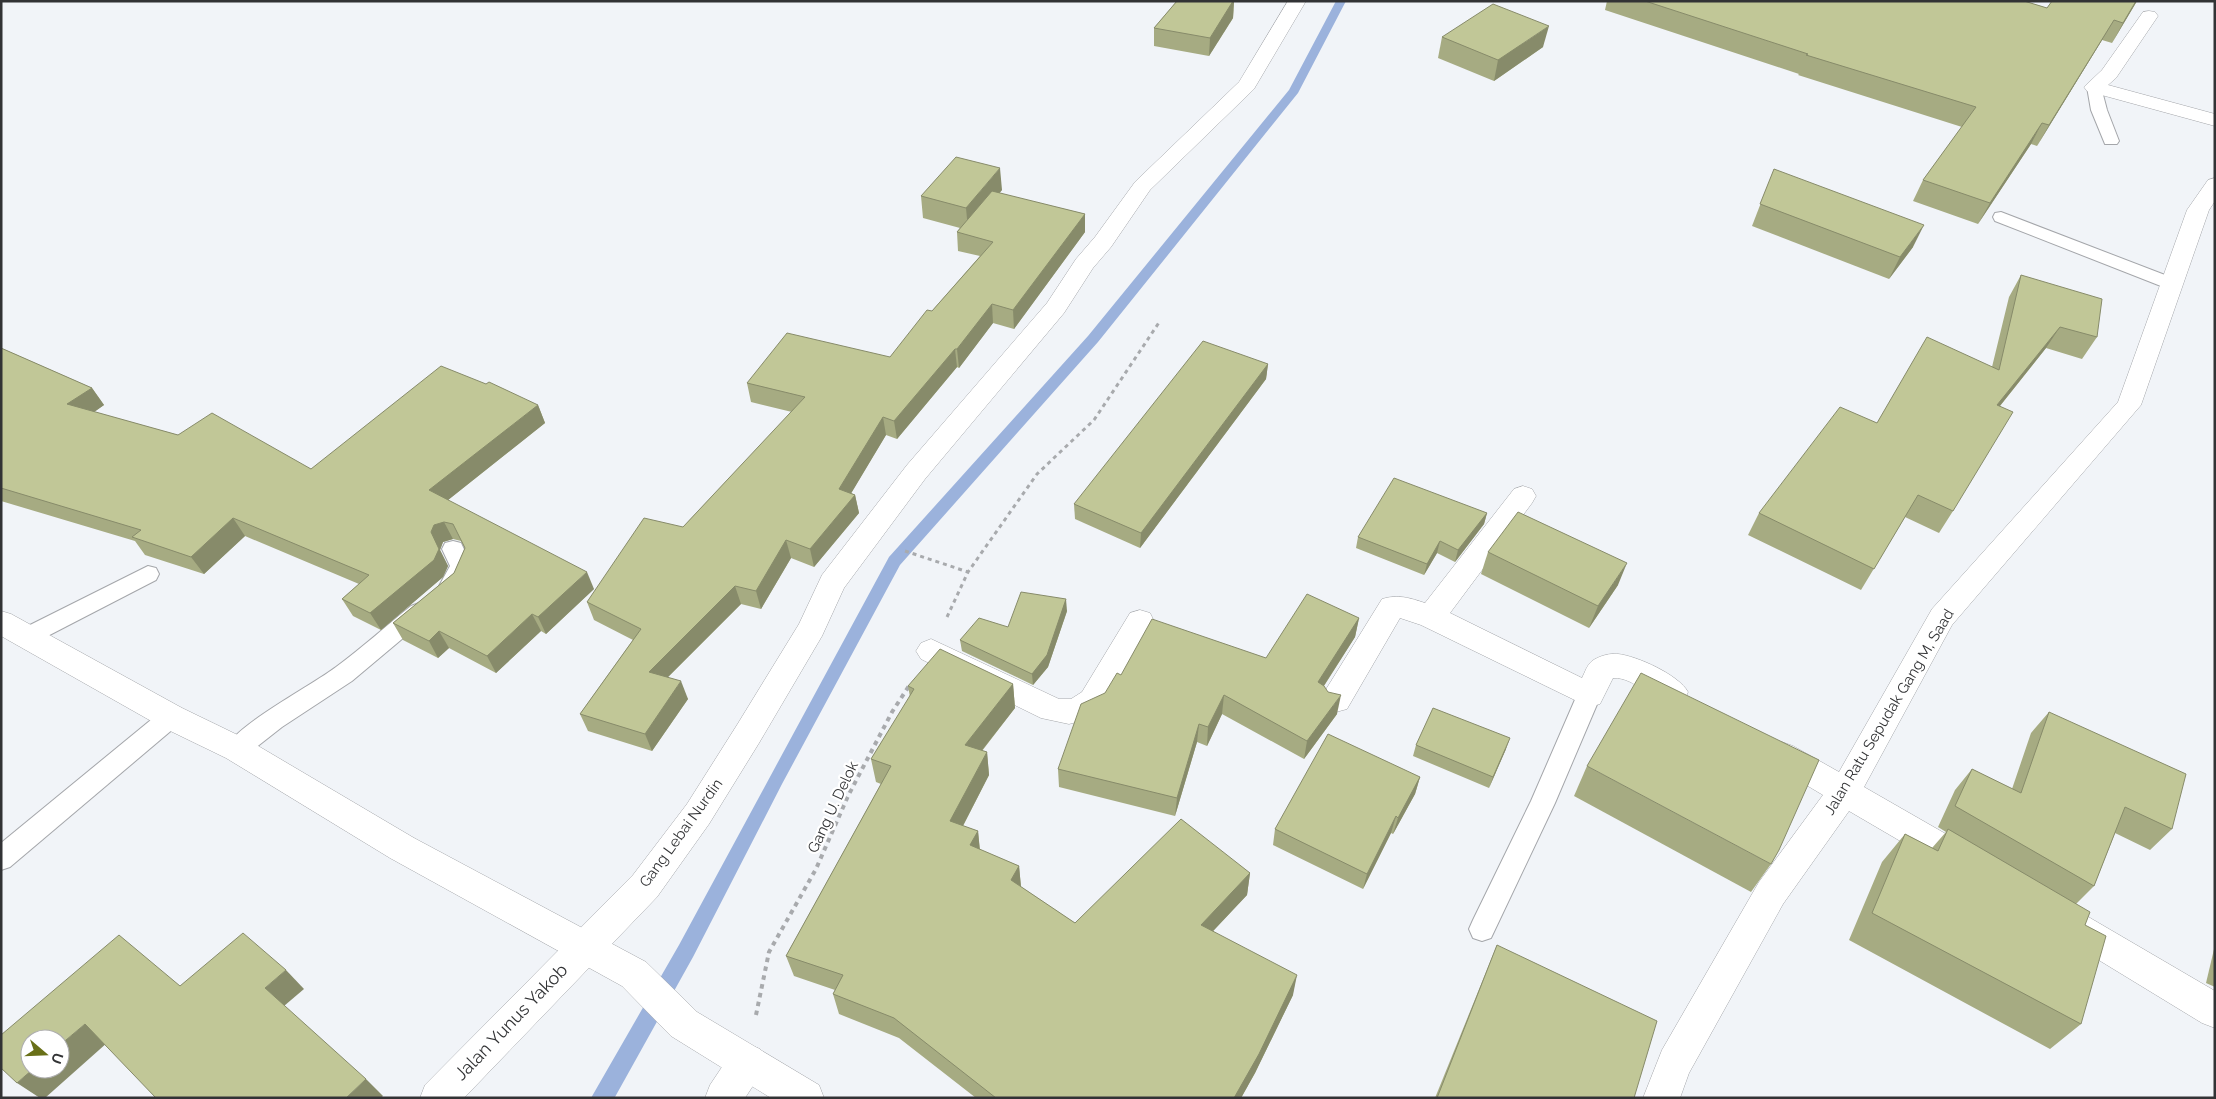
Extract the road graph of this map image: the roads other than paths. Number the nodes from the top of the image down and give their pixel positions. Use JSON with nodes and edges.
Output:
{"nodes":[{"id":1,"x":1297,"y":1,"type":"edge"},
{"id":2,"x":2149,"y":16,"type":"dead end"},
{"id":3,"x":2094,"y":87,"type":"junction"},
{"id":4,"x":2215,"y":120,"type":"edge"},
{"id":5,"x":2111,"y":141,"type":"dead end"},
{"id":6,"x":2215,"y":184,"type":"edge"},
{"id":7,"x":2207,"y":212,"type":"edge"},
{"id":8,"x":2001,"y":217,"type":"dead end"},
{"id":9,"x":2172,"y":284,"type":"junction"},
{"id":10,"x":1523,"y":496,"type":"dead end"},
{"id":11,"x":453,"y":549,"type":"dead end"},
{"id":12,"x":148,"y":574,"type":"dead end"},
{"id":13,"x":1431,"y":617,"type":"junction"},
{"id":14,"x":1140,"y":621,"type":"dead end"},
{"id":15,"x":15,"y":629,"type":"edge"},
{"id":16,"x":931,"y":651,"type":"road end"},
{"id":17,"x":1589,"y":694,"type":"junction"},
{"id":18,"x":1336,"y":700,"type":"edge"},
{"id":19,"x":1694,"y":704,"type":"edge"},
{"id":20,"x":171,"y":717,"type":"junction"},
{"id":21,"x":1761,"y":743,"type":"edge"},
{"id":22,"x":237,"y":749,"type":"junction"},
{"id":23,"x":1845,"y":792,"type":"junction"},
{"id":24,"x":1,"y":859,"type":"edge"},
{"id":25,"x":1990,"y":877,"type":"edge"},
{"id":26,"x":2048,"y":911,"type":"edge"},
{"id":27,"x":1482,"y":929,"type":"dead end"},
{"id":28,"x":584,"y":947,"type":"junction"},
{"id":29,"x":2215,"y":1012,"type":"edge"},
{"id":30,"x":747,"y":1062,"type":"junction"},
{"id":31,"x":438,"y":1098,"type":"edge"},
{"id":32,"x":723,"y":1098,"type":"edge"},
{"id":33,"x":806,"y":1098,"type":"edge"},
{"id":34,"x":1662,"y":1098,"type":"edge"}],
"edges":[{"from":1,"to":28,"type":"main road","name":"Gang Lebai Nurdin"},
{"from":2,"to":3,"type":"main road"},
{"from":3,"to":4,"type":"main road"},
{"from":3,"to":5,"type":"lane"},
{"from":6,"to":7,"type":"main road","name":"Jalan Ratu Sepudak Gang M, Saad"},
{"from":7,"to":9,"type":"main road","name":"Jalan Ratu Sepudak Gang M, Saad"},
{"from":8,"to":9,"type":"lane"},
{"from":9,"to":23,"type":"main road","name":"Jalan Ratu Sepudak Gang M, Saad"},
{"from":10,"to":13,"type":"main road"},
{"from":11,"to":22,"type":"lane"},
{"from":12,"to":15,"type":"lane"},
{"from":13,"to":17,"type":"main road"},
{"from":13,"to":18,"type":"main road"},
{"from":14,"to":16,"type":"main road"},
{"from":15,"to":20,"type":"main road"},
{"from":17,"to":19,"type":"main road"},
{"from":17,"to":27,"type":"lane"},
{"from":20,"to":22,"type":"main road"},
{"from":20,"to":24,"type":"lane"},
{"from":21,"to":23,"type":"main road"},
{"from":22,"to":28,"type":"main road"},
{"from":23,"to":25,"type":"main road"},
{"from":23,"to":34,"type":"main road","name":"Jalan Ratu Sepudak Gang M, Saad"},
{"from":26,"to":29,"type":"main road"},
{"from":28,"to":30,"type":"main road"},
{"from":28,"to":31,"type":"main road","name":"Jalan Yunus Yakob"},
{"from":30,"to":32,"type":"main road"},
{"from":30,"to":33,"type":"main road"}]}
